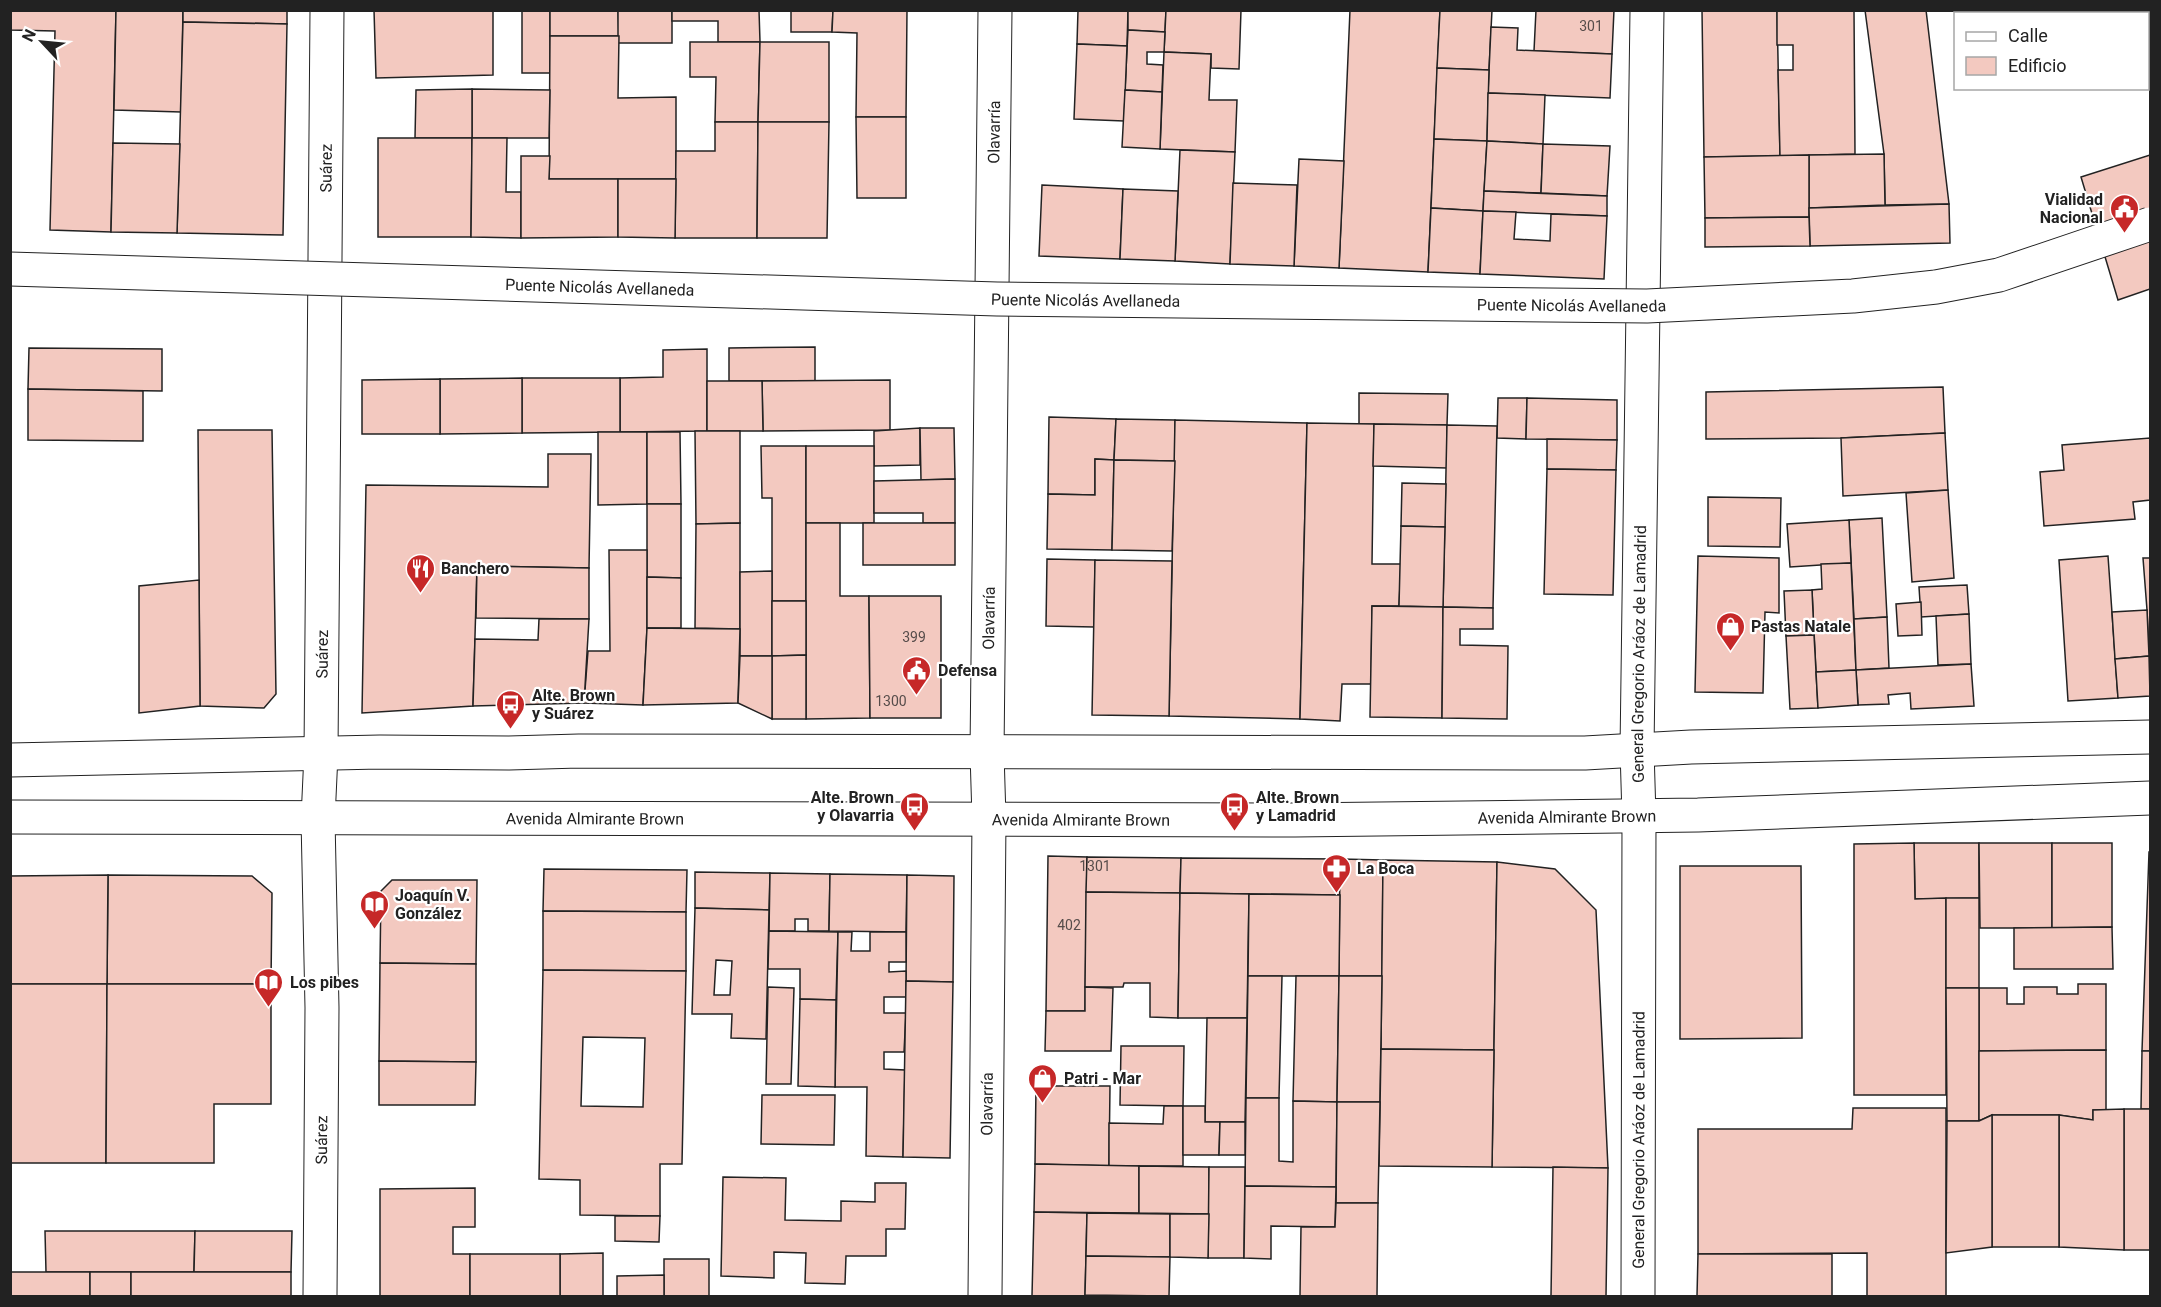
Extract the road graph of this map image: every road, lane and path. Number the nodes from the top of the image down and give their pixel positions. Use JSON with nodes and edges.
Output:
{"nodes":[{"id":1,"x":327,"y":10,"type":"edge"},
{"id":2,"x":995,"y":10,"type":"edge"},
{"id":3,"x":1647,"y":10,"type":"edge"},
{"id":4,"x":2151,"y":224,"type":"edge"},
{"id":5,"x":10,"y":269,"type":"edge"},
{"id":6,"x":2151,"y":737,"type":"edge"},
{"id":7,"x":1637,"y":750,"type":"junction"},
{"id":8,"x":987,"y":753,"type":"junction"},
{"id":9,"x":321,"y":754,"type":"junction"},
{"id":10,"x":10,"y":760,"type":"edge"},
{"id":11,"x":2151,"y":798,"type":"edge"},
{"id":12,"x":1639,"y":816,"type":"junction"},
{"id":13,"x":10,"y":817,"type":"edge"},
{"id":14,"x":989,"y":818,"type":"junction"},
{"id":15,"x":318,"y":819,"type":"junction"},
{"id":16,"x":320,"y":1296,"type":"edge"},
{"id":17,"x":985,"y":1296,"type":"edge"},
{"id":18,"x":1638,"y":1296,"type":"edge"}],
"edges":[{"from":1,"to":9,"type":"main road","name":"Suárez"},
{"from":2,"to":8,"type":"main road","name":"Olavarría"},
{"from":3,"to":7,"type":"main road","name":"General Gregorio Aráoz de Lamadrid"},
{"from":4,"to":5,"type":"main road","name":"Puente Nicolás Avellaneda","bridge":true},
{"from":6,"to":7,"type":"main road"},
{"from":7,"to":8,"type":"main road"},
{"from":7,"to":12,"type":"main road","name":"General Gregorio Aráoz de Lamadrid"},
{"from":8,"to":9,"type":"main road"},
{"from":8,"to":14,"type":"main road","name":"Olavarría"},
{"from":9,"to":10,"type":"main road"},
{"from":9,"to":15,"type":"main road","name":"Suárez"},
{"from":11,"to":12,"type":"main road","name":"Avenida Almirante Brown"},
{"from":12,"to":14,"type":"main road","name":"Avenida Almirante Brown"},
{"from":12,"to":18,"type":"main road","name":"General Gregorio Aráoz de Lamadrid"},
{"from":13,"to":15,"type":"main road","name":"Avenida Almirante Brown"},
{"from":14,"to":15,"type":"main road","name":"Avenida Almirante Brown"},
{"from":14,"to":17,"type":"main road","name":"Olavarría"},
{"from":15,"to":16,"type":"main road","name":"Suárez"}]}
